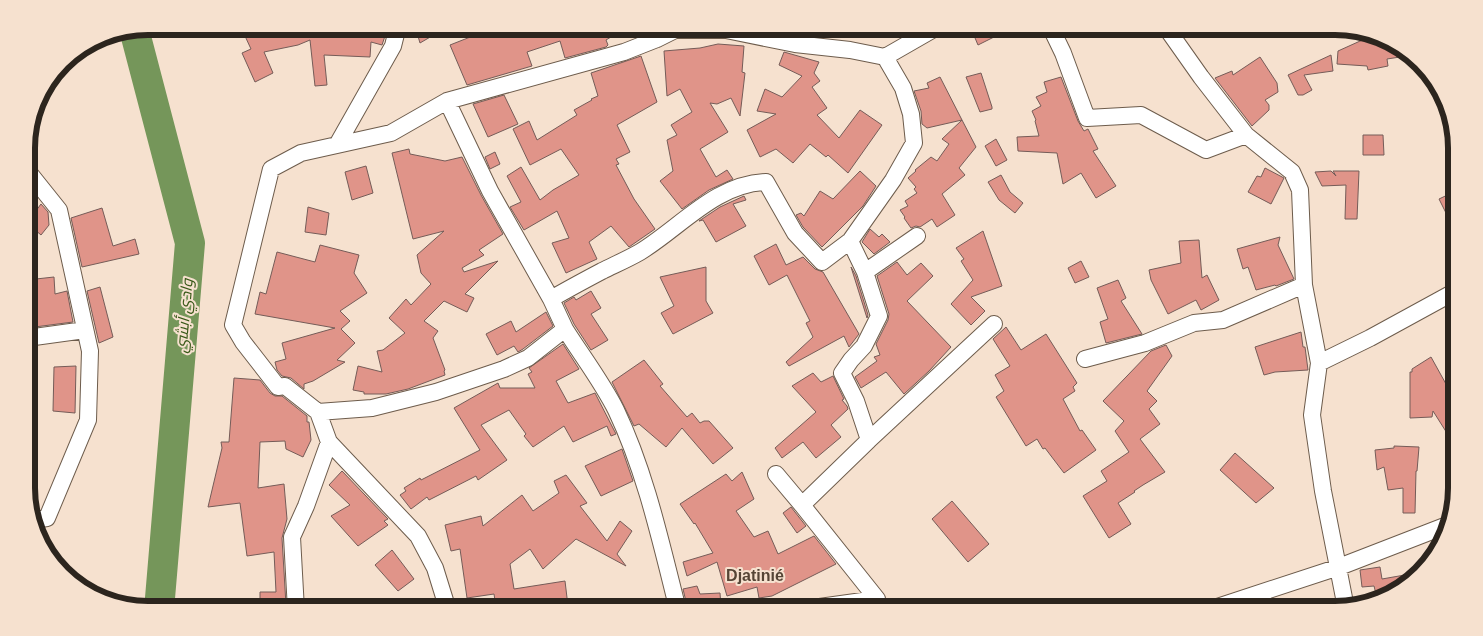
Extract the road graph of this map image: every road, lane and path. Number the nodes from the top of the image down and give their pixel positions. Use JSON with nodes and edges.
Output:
{"nodes":[{"id":1,"x":396,"y":35,"type":"edge"},
{"id":2,"x":650,"y":35,"type":"edge"},
{"id":3,"x":756,"y":35,"type":"edge"},
{"id":4,"x":923,"y":35,"type":"edge"},
{"id":5,"x":1055,"y":35,"type":"edge"},
{"id":6,"x":1171,"y":35,"type":"edge"},
{"id":7,"x":885,"y":57,"type":"junction"},
{"id":8,"x":447,"y":100,"type":"junction"},
{"id":9,"x":1246,"y":135,"type":"junction"},
{"id":10,"x":337,"y":145,"type":"junction"},
{"id":11,"x":35,"y":180,"type":"edge"},
{"id":12,"x":917,"y":236,"type":"dead end"},
{"id":13,"x":850,"y":241,"type":"junction"},
{"id":14,"x":865,"y":272,"type":"junction"},
{"id":15,"x":1304,"y":285,"type":"junction"},
{"id":16,"x":1448,"y":295,"type":"edge"},
{"id":17,"x":551,"y":299,"type":"junction"},
{"id":18,"x":994,"y":324,"type":"dead end"},
{"id":19,"x":566,"y":329,"type":"junction"},
{"id":20,"x":85,"y":330,"type":"junction"},
{"id":21,"x":35,"y":337,"type":"edge"},
{"id":22,"x":1085,"y":359,"type":"dead end"},
{"id":23,"x":1319,"y":363,"type":"junction"},
{"id":24,"x":318,"y":412,"type":"junction"},
{"id":25,"x":869,"y":440,"type":"junction"},
{"id":26,"x":328,"y":442,"type":"junction"},
{"id":27,"x":776,"y":474,"type":"dead end"},
{"id":28,"x":802,"y":505,"type":"junction"},
{"id":29,"x":40,"y":519,"type":"edge"},
{"id":30,"x":1440,"y":528,"type":"edge"},
{"id":31,"x":1339,"y":567,"type":"junction"},
{"id":32,"x":296,"y":601,"type":"edge"},
{"id":33,"x":445,"y":601,"type":"edge"},
{"id":34,"x":676,"y":601,"type":"edge"},
{"id":35,"x":878,"y":601,"type":"edge"},
{"id":36,"x":1235,"y":601,"type":"edge"},
{"id":37,"x":1345,"y":601,"type":"edge"}],
"edges":[{"from":1,"to":10,"type":"street"},
{"from":2,"to":8,"type":"street"},
{"from":3,"to":7,"type":"street"},
{"from":4,"to":7,"type":"street"},
{"from":5,"to":9,"type":"street"},
{"from":6,"to":9,"type":"street"},
{"from":7,"to":13,"type":"street"},
{"from":8,"to":10,"type":"street"},
{"from":8,"to":17,"type":"street"},
{"from":9,"to":15,"type":"street"},
{"from":10,"to":24,"type":"street"},
{"from":11,"to":20,"type":"street"},
{"from":12,"to":14,"type":"street"},
{"from":13,"to":14,"type":"street"},
{"from":13,"to":17,"type":"street"},
{"from":14,"to":25,"type":"street"},
{"from":15,"to":22,"type":"street"},
{"from":15,"to":23,"type":"street"},
{"from":16,"to":23,"type":"street"},
{"from":17,"to":19,"type":"street"},
{"from":18,"to":25,"type":"street"},
{"from":19,"to":24,"type":"street"},
{"from":19,"to":34,"type":"street"},
{"from":20,"to":21,"type":"street"},
{"from":20,"to":29,"type":"street"},
{"from":23,"to":31,"type":"street"},
{"from":24,"to":26,"type":"street"},
{"from":25,"to":28,"type":"street"},
{"from":26,"to":32,"type":"street"},
{"from":26,"to":33,"type":"street"},
{"from":27,"to":28,"type":"street"},
{"from":28,"to":35,"type":"street"},
{"from":30,"to":31,"type":"street"},
{"from":31,"to":36,"type":"street"},
{"from":31,"to":37,"type":"street"}]}
